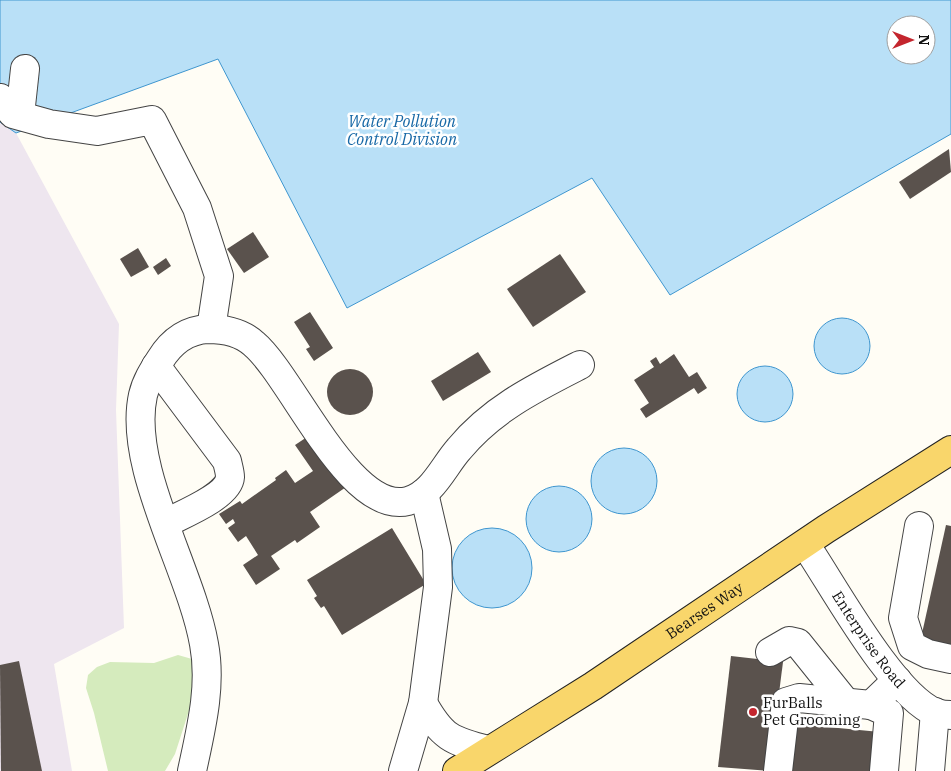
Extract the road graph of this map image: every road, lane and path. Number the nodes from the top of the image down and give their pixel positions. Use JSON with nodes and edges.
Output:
{"nodes":[{"id":1,"x":25,"y":69,"type":"dead end"},
{"id":2,"x":10,"y":107,"type":"edge"},
{"id":3,"x":211,"y":329,"type":"junction"},
{"id":4,"x":580,"y":365,"type":"dead end"},
{"id":5,"x":156,"y":366,"type":"junction"},
{"id":6,"x":951,"y":450,"type":"edge"},
{"id":7,"x":424,"y":493,"type":"junction"},
{"id":8,"x":166,"y":523,"type":"junction"},
{"id":9,"x":919,"y":526,"type":"dead end"},
{"id":10,"x":805,"y":544,"type":"junction"},
{"id":11,"x":770,"y":652,"type":"dead end"},
{"id":12,"x":951,"y":659,"type":"edge"},
{"id":13,"x":897,"y":680,"type":"junction"},
{"id":14,"x":423,"y":703,"type":"junction"},
{"id":15,"x":859,"y":705,"type":"junction"},
{"id":16,"x":943,"y":714,"type":"edge"},
{"id":17,"x":488,"y":750,"type":"junction"},
{"id":18,"x":951,"y":765,"type":"edge"},
{"id":19,"x":192,"y":771,"type":"edge"},
{"id":20,"x":402,"y":771,"type":"edge"},
{"id":21,"x":457,"y":771,"type":"edge"},
{"id":22,"x":778,"y":771,"type":"edge"},
{"id":23,"x":884,"y":771,"type":"edge"},
{"id":24,"x":930,"y":771,"type":"edge"},
{"id":25,"x":946,"y":771,"type":"edge"}],
"edges":[{"from":1,"to":2,"type":"street"},
{"from":2,"to":3,"type":"street"},
{"from":3,"to":5,"type":"street"},
{"from":3,"to":7,"type":"street"},
{"from":4,"to":7,"type":"street"},
{"from":5,"to":8,"type":"street"},
{"from":5,"to":8,"type":"street"},
{"from":6,"to":10,"type":"main road","name":"Bearses Way"},
{"from":7,"to":14,"type":"street"},
{"from":8,"to":19,"type":"street"},
{"from":9,"to":12,"type":"street"},
{"from":10,"to":13,"type":"street","name":"Enterprise Road"},
{"from":10,"to":17,"type":"main road","name":"Bearses Way"},
{"from":11,"to":15,"type":"street"},
{"from":13,"to":15,"type":"street"},
{"from":13,"to":16,"type":"street","name":"Enterprise Road"},
{"from":14,"to":17,"type":"street"},
{"from":14,"to":20,"type":"street"},
{"from":15,"to":22,"type":"street"},
{"from":15,"to":23,"type":"street"},
{"from":16,"to":24,"type":"street"},
{"from":17,"to":21,"type":"main road","name":"Bearses Way"},
{"from":18,"to":25,"type":"street"}]}
